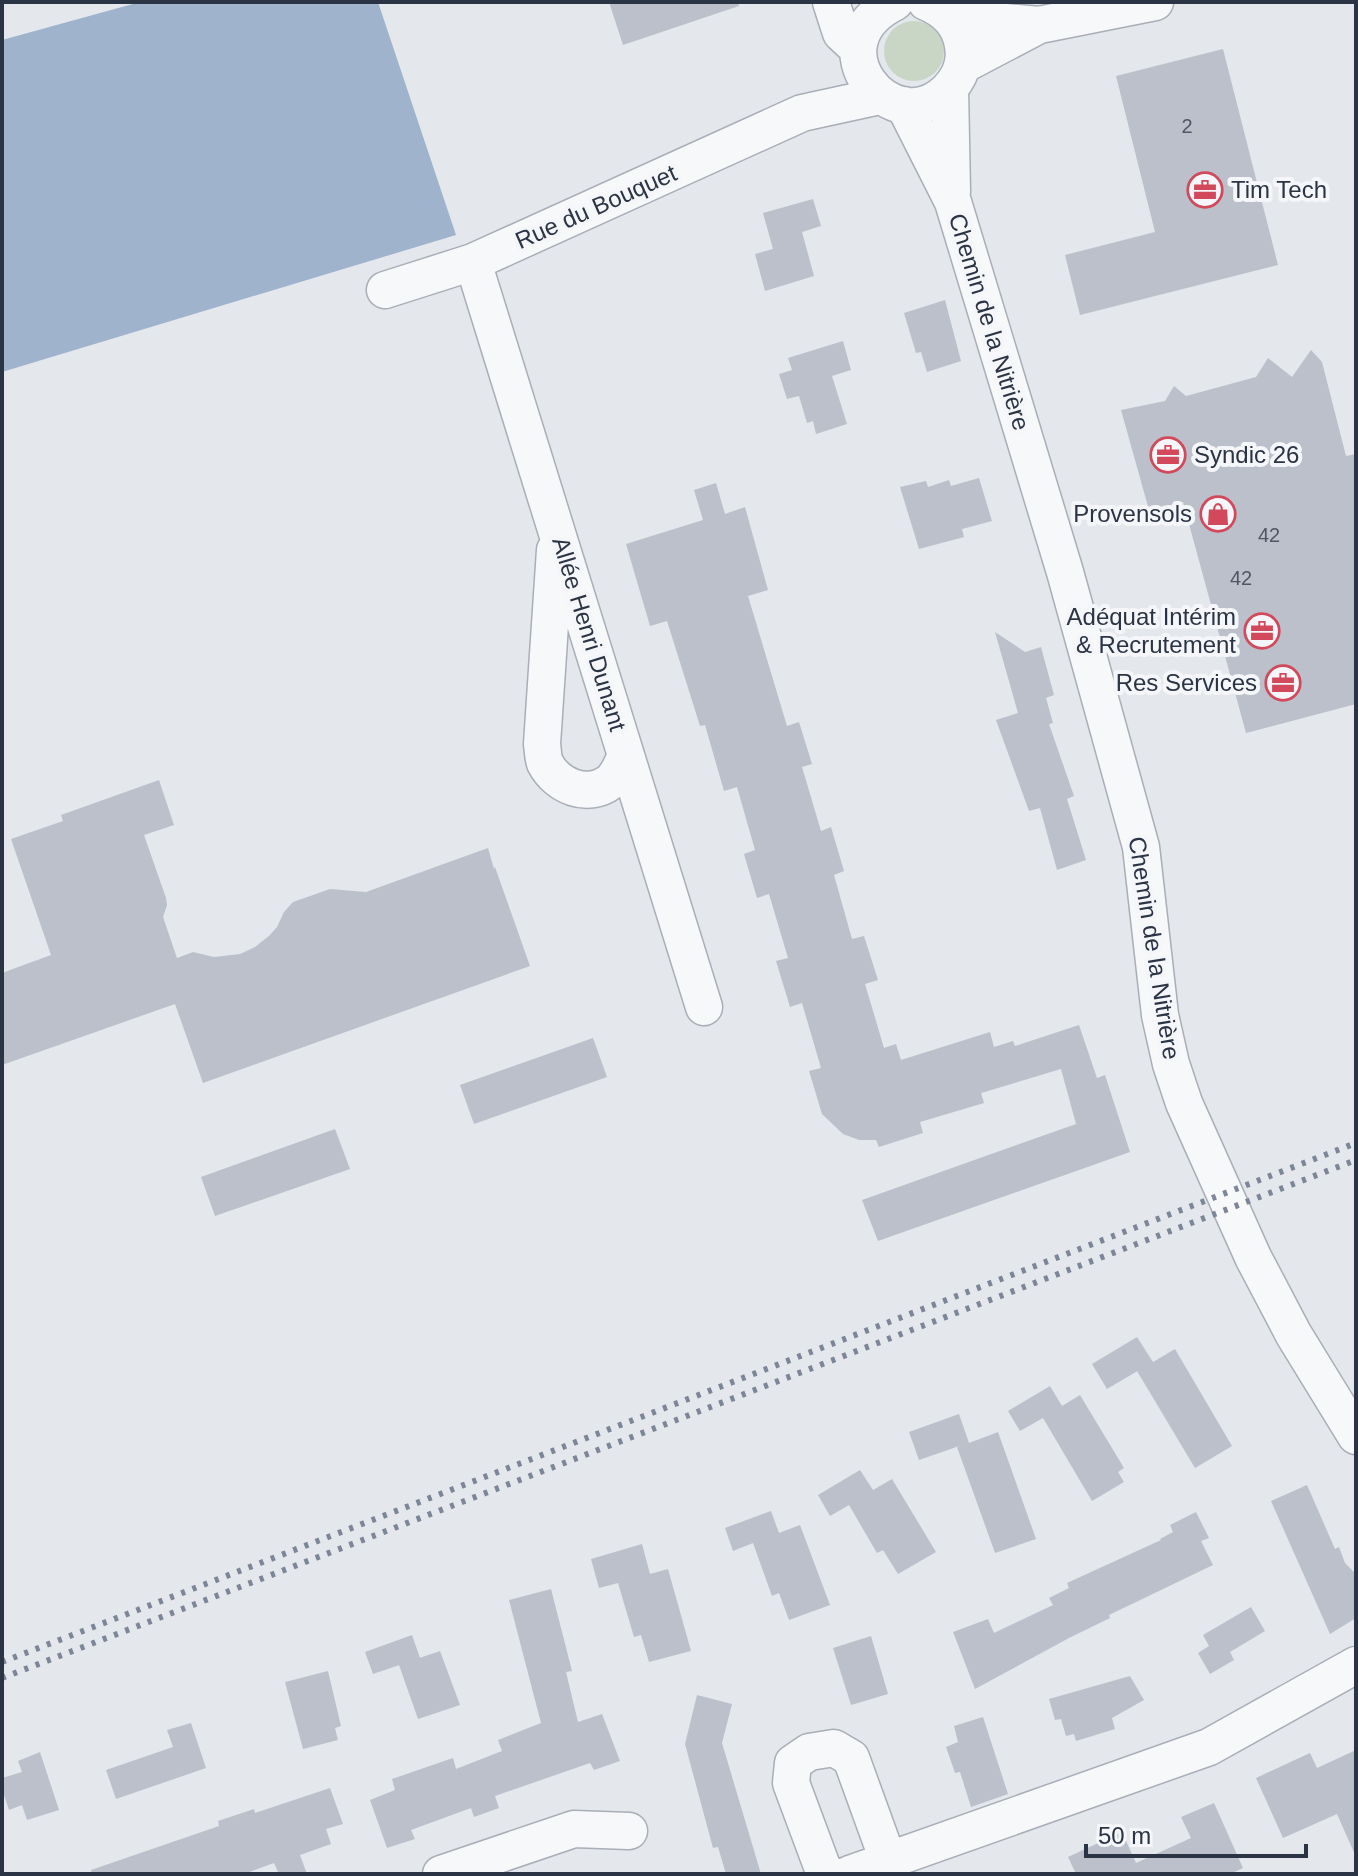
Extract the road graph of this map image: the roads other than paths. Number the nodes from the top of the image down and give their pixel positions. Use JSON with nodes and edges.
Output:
{"nodes":[{"id":1,"x":831,"y":2,"type":"edge"},
{"id":2,"x":895,"y":2,"type":"edge"},
{"id":3,"x":1155,"y":2,"type":"edge"},
{"id":4,"x":938,"y":9,"type":"edge"},
{"id":5,"x":1039,"y":25,"type":"junction"},
{"id":6,"x":957,"y":77,"type":"junction"},
{"id":7,"x":875,"y":79,"type":"junction"},
{"id":8,"x":953,"y":202,"type":"junction"},
{"id":9,"x":473,"y":262,"type":"junction"},
{"id":10,"x":385,"y":290,"type":"dead end"},
{"id":11,"x":556,"y":530,"type":"junction"},
{"id":12,"x":626,"y":755,"type":"junction"},
{"id":13,"x":704,"y":1007,"type":"dead end"},
{"id":14,"x":1356,"y":1436,"type":"edge"},
{"id":15,"x":1356,"y":1665,"type":"edge"},
{"id":16,"x":629,"y":1831,"type":"dead end"},
{"id":17,"x":888,"y":1860,"type":"junction"},
{"id":18,"x":441,"y":1874,"type":"edge"},
{"id":19,"x":829,"y":1874,"type":"edge"},
{"id":20,"x":850,"y":1874,"type":"edge"}],
"edges":[{"from":1,"to":7,"type":"street","name":"Chemin de la Nitrière"},
{"from":2,"to":7,"type":"street"},
{"from":3,"to":5,"type":"street"},
{"from":4,"to":5,"type":"street"},
{"from":4,"to":6,"type":"street","name":"Chemin de la Nitrière"},
{"from":5,"to":6,"type":"street","name":"Rue du Bouquet"},
{"from":6,"to":7,"type":"street","name":"Rue du Bouquet"},
{"from":6,"to":8,"type":"street","name":"Chemin de la Nitrière"},
{"from":7,"to":8,"type":"street","name":"Chemin de la Nitrière"},
{"from":7,"to":9,"type":"street","name":"Rue du Bouquet"},
{"from":8,"to":14,"type":"street","name":"Chemin de la Nitrière"},
{"from":9,"to":10,"type":"street","name":"Rue du Bouquet"},
{"from":9,"to":11,"type":"street","name":"Allée Henri Dunant"},
{"from":11,"to":12,"type":"street","name":"Allée Henri Dunant"},
{"from":11,"to":12,"type":"street"},
{"from":12,"to":13,"type":"street","name":"Allée Henri Dunant"},
{"from":15,"to":17,"type":"street"},
{"from":16,"to":18,"type":"street"},
{"from":17,"to":19,"type":"street"},
{"from":17,"to":20,"type":"street"}]}
